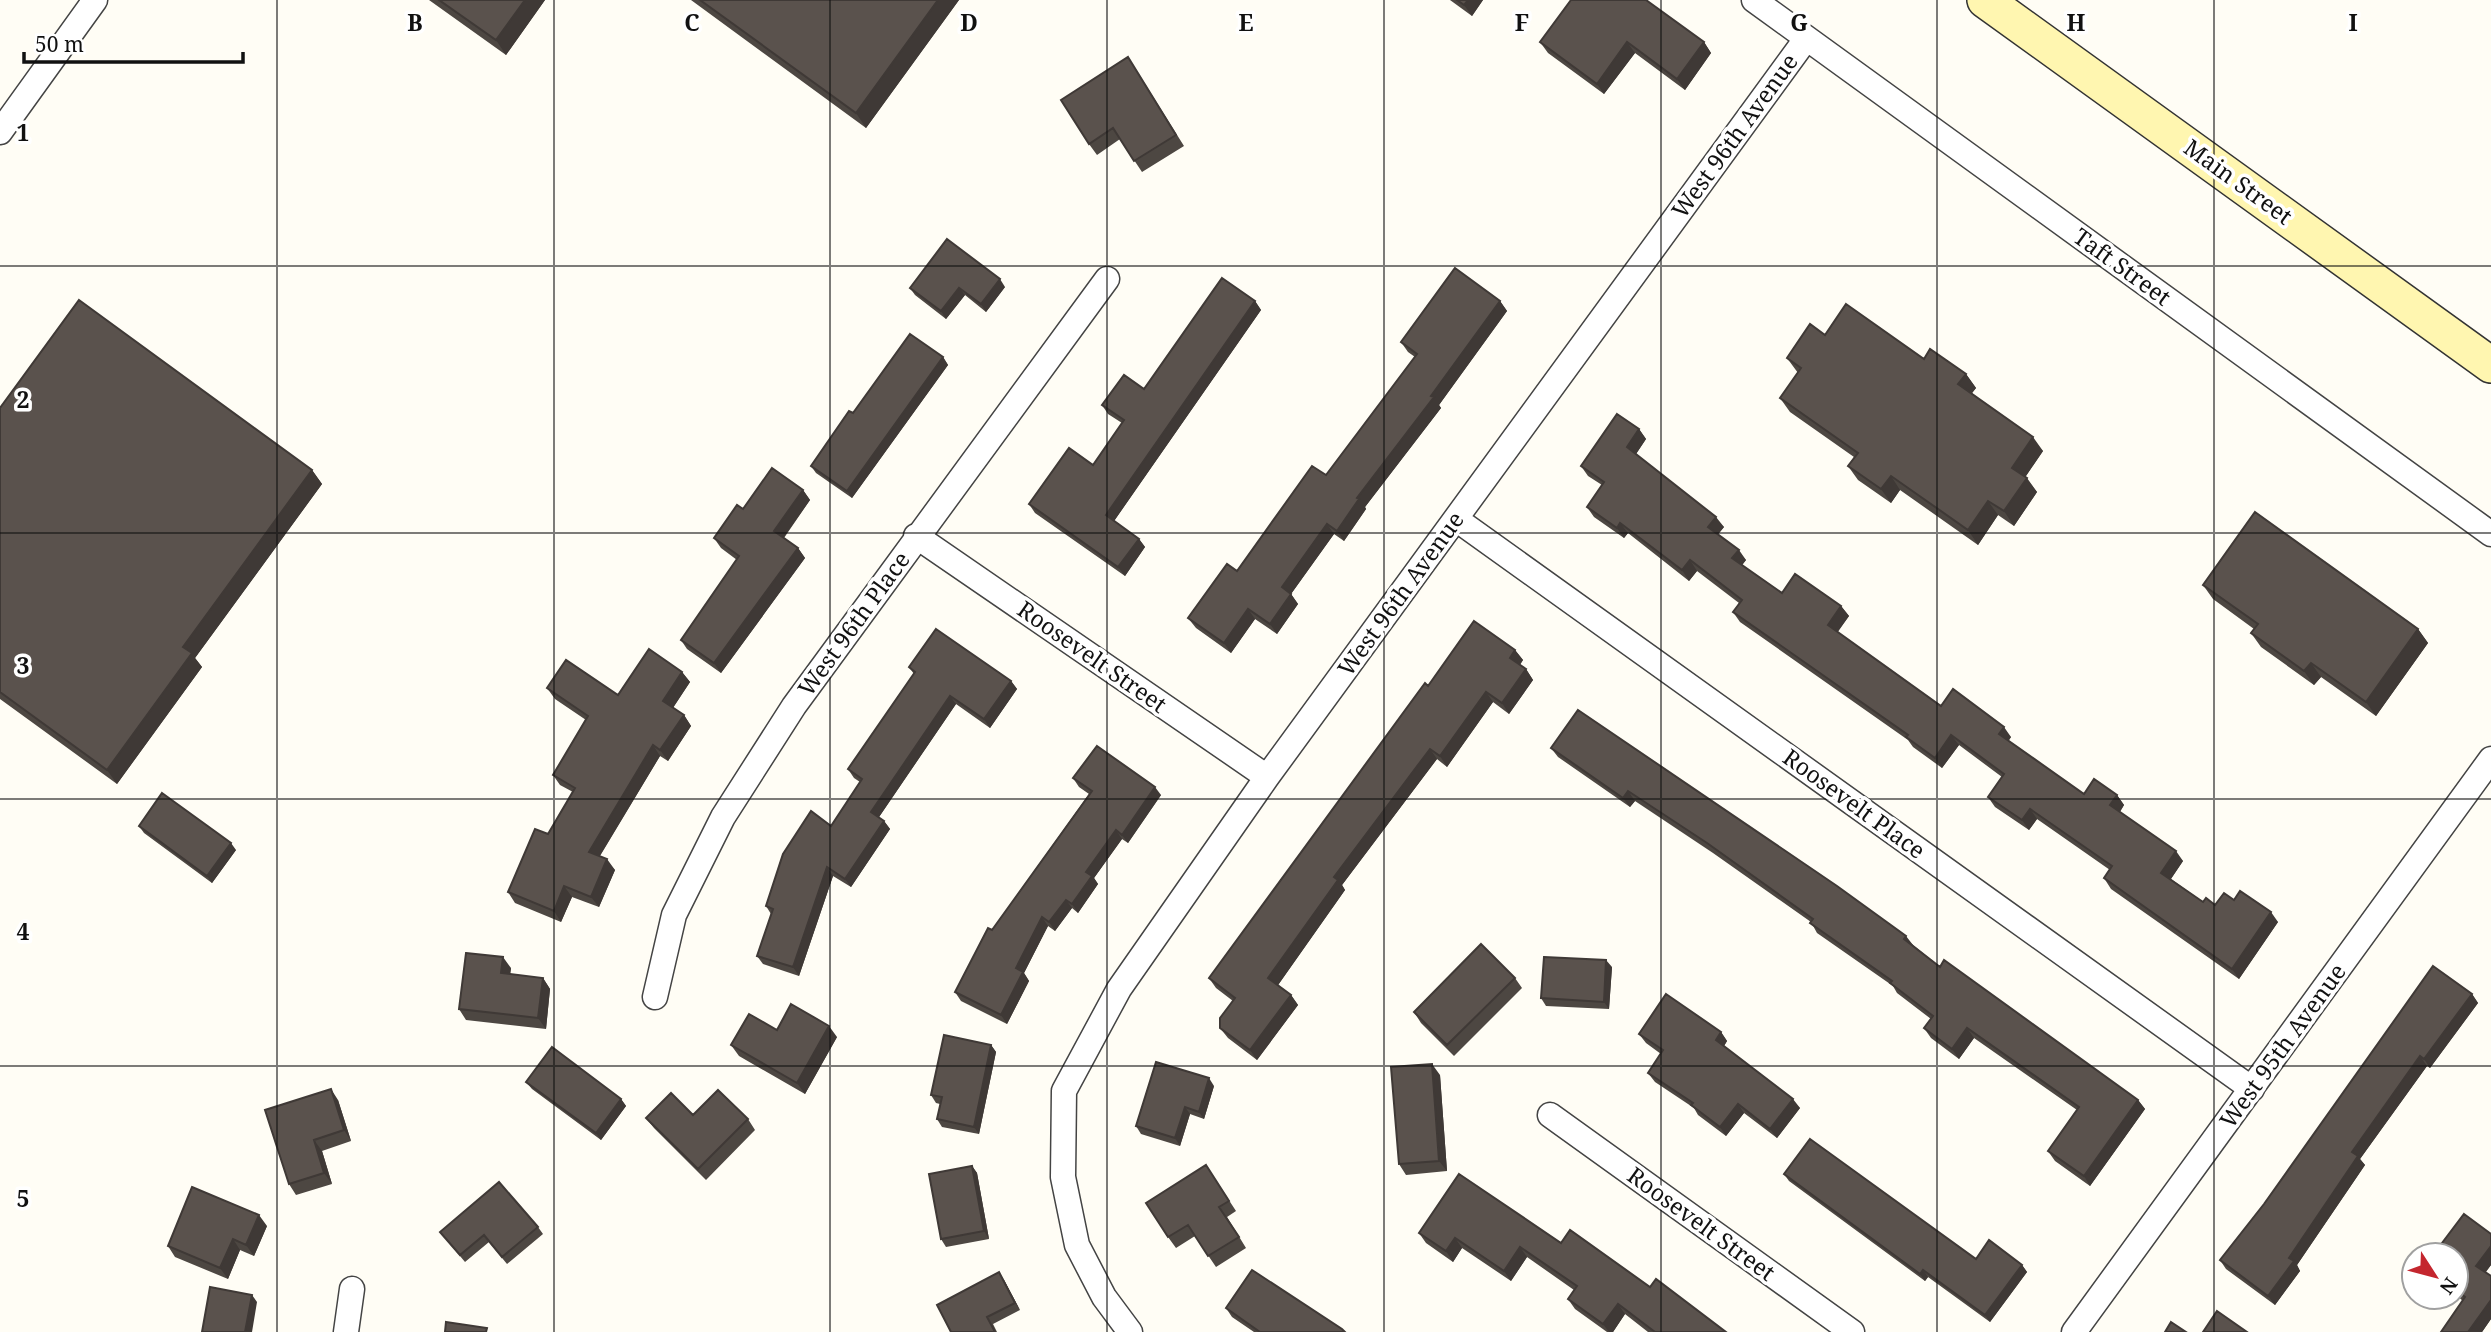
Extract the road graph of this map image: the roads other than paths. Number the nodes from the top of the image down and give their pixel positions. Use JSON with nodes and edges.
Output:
{"nodes":[{"id":1,"x":95,"y":0,"type":"edge"},
{"id":2,"x":1754,"y":0,"type":"edge"},
{"id":3,"x":1985,"y":0,"type":"edge"},
{"id":4,"x":1806,"y":39,"type":"junction"},
{"id":5,"x":0,"y":132,"type":"edge"},
{"id":6,"x":1107,"y":279,"type":"dead end"},
{"id":7,"x":2491,"y":365,"type":"edge"},
{"id":8,"x":1456,"y":519,"type":"junction"},
{"id":9,"x":2491,"y":534,"type":"edge"},
{"id":10,"x":916,"y":536,"type":"junction"},
{"id":11,"x":2491,"y":759,"type":"edge"},
{"id":12,"x":1267,"y":777,"type":"junction"},
{"id":13,"x":655,"y":997,"type":"dead end"},
{"id":14,"x":2252,"y":1088,"type":"junction"},
{"id":15,"x":1550,"y":1115,"type":"dead end"},
{"id":16,"x":352,"y":1290,"type":"dead end"},
{"id":17,"x":346,"y":1332,"type":"edge"},
{"id":18,"x":1130,"y":1332,"type":"edge"},
{"id":19,"x":1852,"y":1332,"type":"edge"},
{"id":20,"x":2074,"y":1332,"type":"edge"}],
"edges":[{"from":1,"to":5,"type":"street"},
{"from":2,"to":4,"type":"street","name":"Taft Street"},
{"from":3,"to":7,"type":"main road","name":"Main Street"},
{"from":4,"to":8,"type":"street","name":"West 96th Avenue"},
{"from":4,"to":9,"type":"street","name":"Taft Street"},
{"from":6,"to":10,"type":"street","name":"West 96th Place"},
{"from":8,"to":12,"type":"street","name":"West 96th Avenue"},
{"from":8,"to":14,"type":"street","name":"Roosevelt Place"},
{"from":10,"to":12,"type":"street","name":"Roosevelt Street"},
{"from":10,"to":13,"type":"street","name":"West 96th Place"},
{"from":11,"to":14,"type":"street","name":"West 95th Avenue"},
{"from":12,"to":18,"type":"street","name":"West 96th Avenue"},
{"from":14,"to":20,"type":"street","name":"West 95th Avenue"},
{"from":15,"to":19,"type":"street","name":"Roosevelt Street"},
{"from":16,"to":17,"type":"street"}]}
